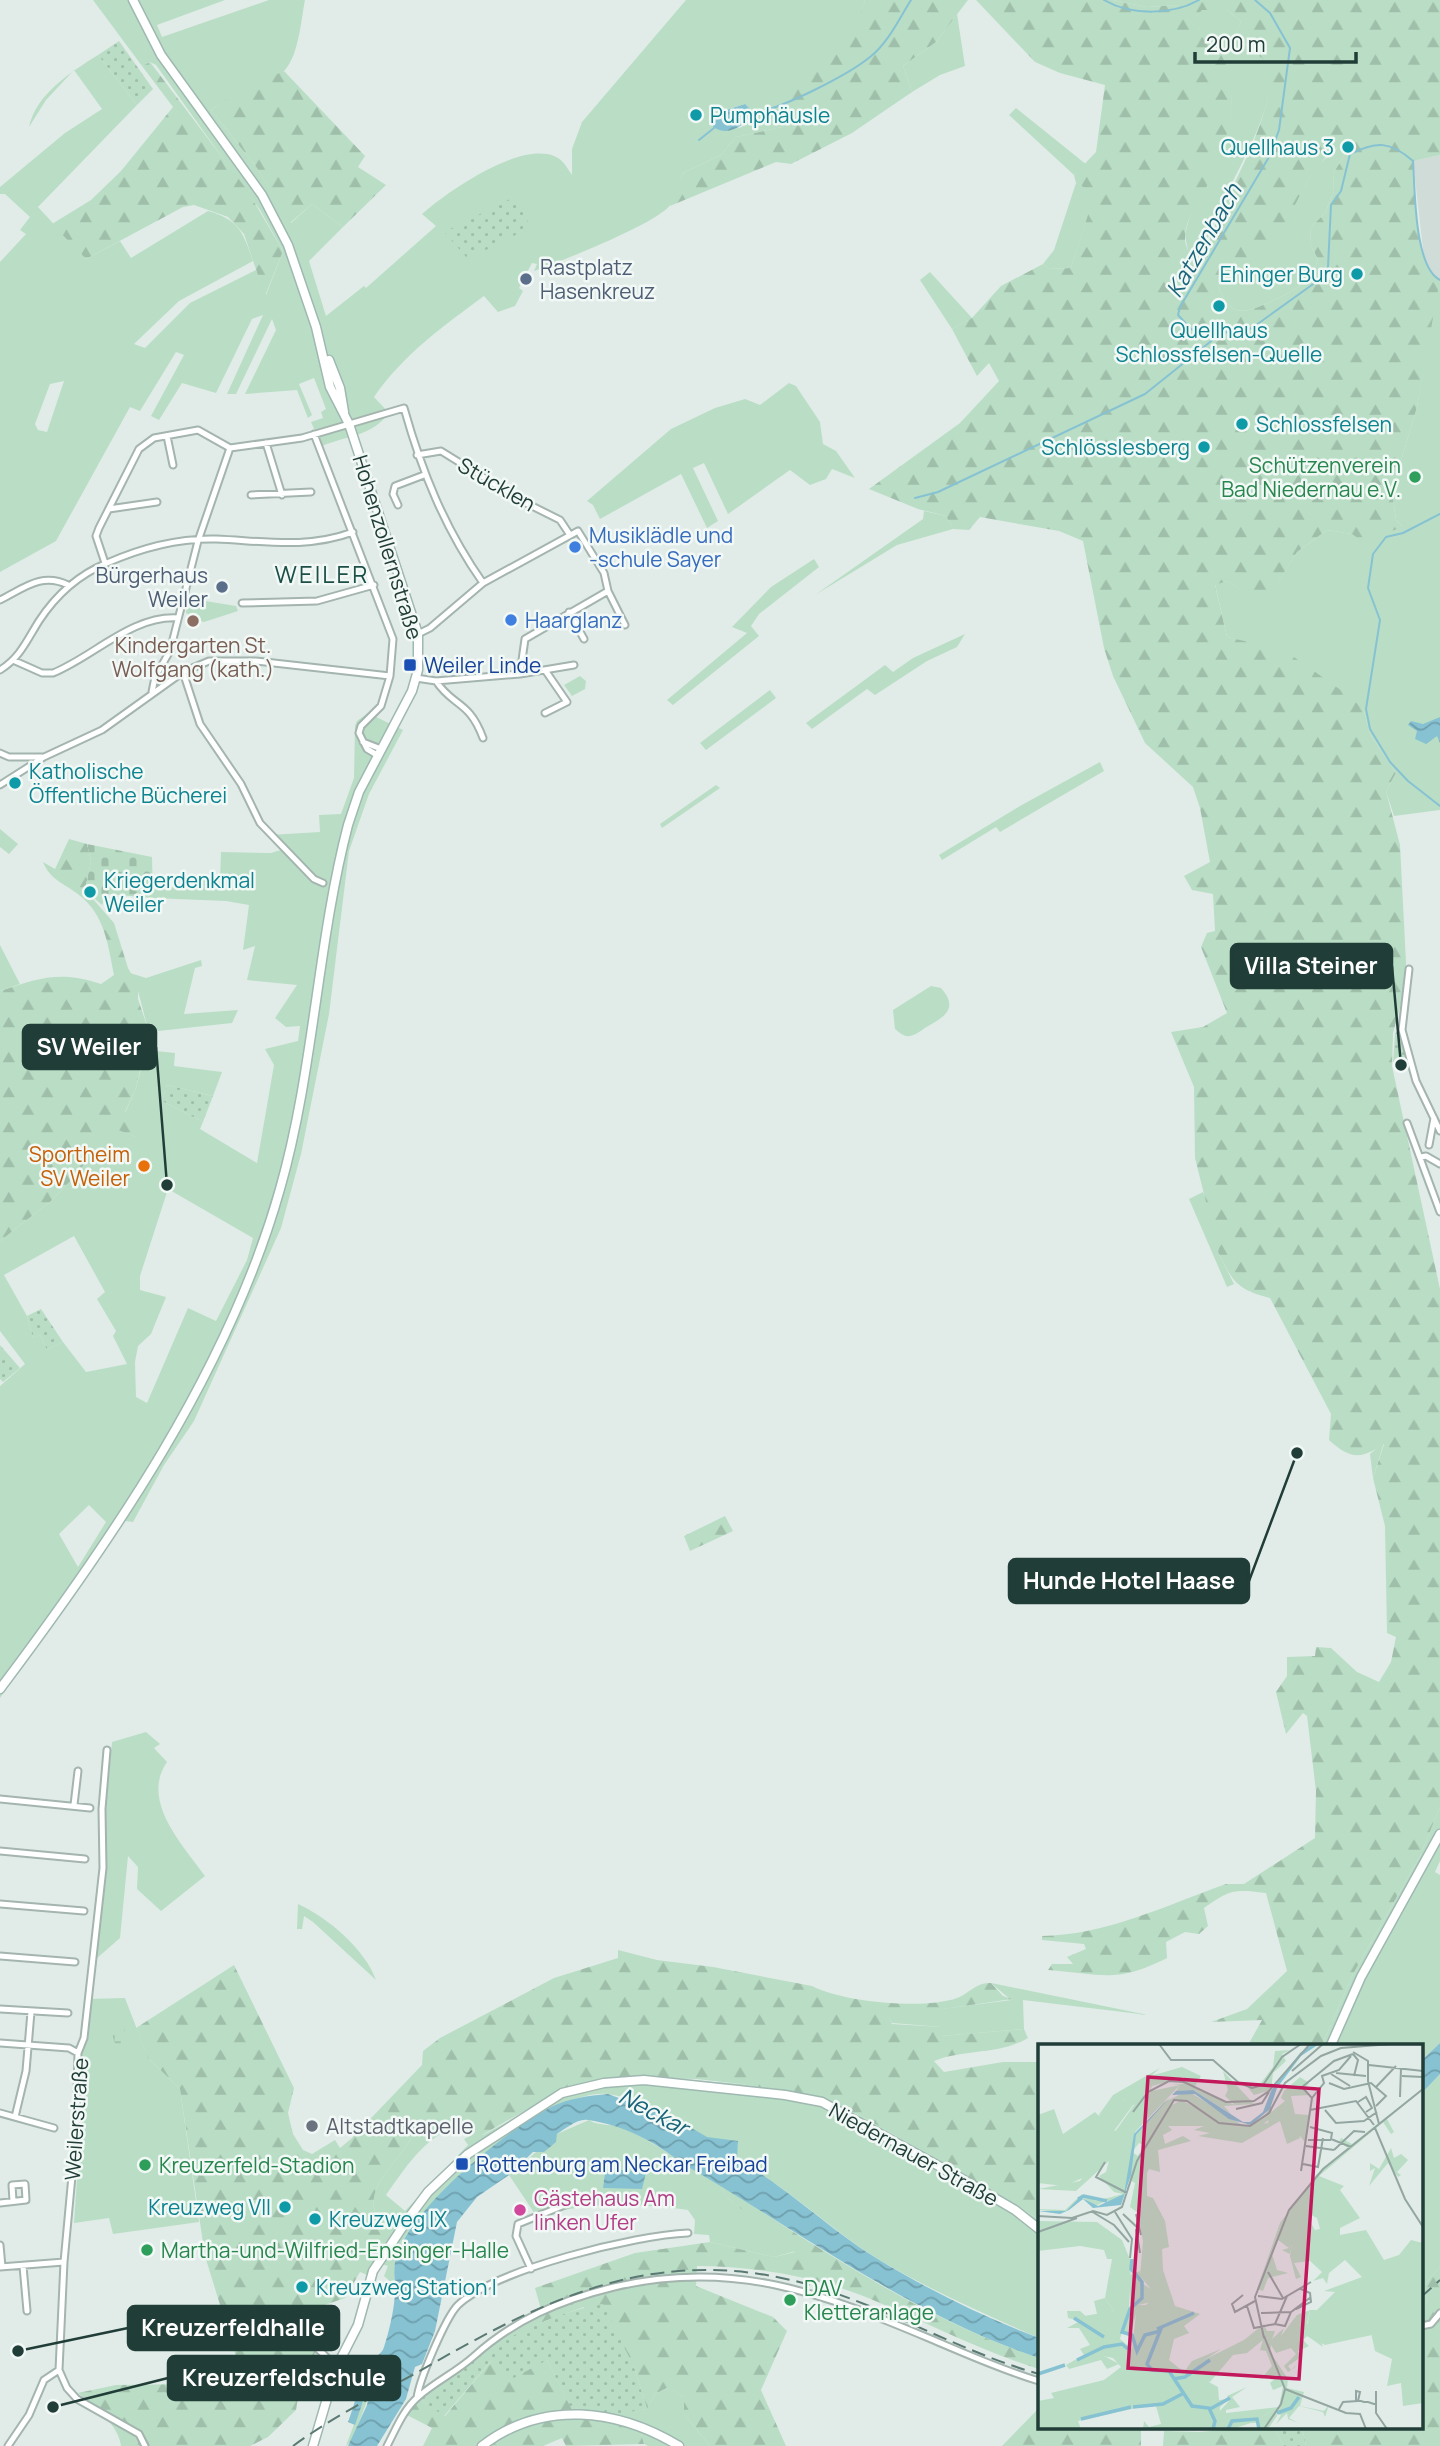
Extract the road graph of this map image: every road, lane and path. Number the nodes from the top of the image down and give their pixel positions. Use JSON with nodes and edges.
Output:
{"nodes":[{"id":1,"x":132,"y":0,"type":"edge"},
{"id":2,"x":349,"y":424,"type":"junction"},
{"id":3,"x":314,"y":434,"type":"junction"},
{"id":4,"x":167,"y":436,"type":"junction"},
{"id":5,"x":266,"y":443,"type":"junction"},
{"id":6,"x":230,"y":448,"type":"junction"},
{"id":7,"x":417,"y":456,"type":"junction"},
{"id":8,"x":173,"y":466,"type":"dead end"},
{"id":9,"x":424,"y":475,"type":"junction"},
{"id":10,"x":311,"y":492,"type":"dead end"},
{"id":11,"x":251,"y":495,"type":"dead end"},
{"id":12,"x":282,"y":495,"type":"junction"},
{"id":13,"x":157,"y":502,"type":"dead end"},
{"id":14,"x":398,"y":505,"type":"dead end"},
{"id":15,"x":109,"y":509,"type":"junction"},
{"id":16,"x":353,"y":532,"type":"junction"},
{"id":17,"x":570,"y":535,"type":"junction"},
{"id":18,"x":198,"y":541,"type":"junction"},
{"id":19,"x":106,"y":563,"type":"junction"},
{"id":20,"x":483,"y":583,"type":"junction"},
{"id":21,"x":68,"y":585,"type":"junction"},
{"id":22,"x":374,"y":585,"type":"junction"},
{"id":23,"x":608,"y":591,"type":"junction"},
{"id":24,"x":0,"y":600,"type":"edge"},
{"id":25,"x":242,"y":603,"type":"dead end"},
{"id":26,"x":569,"y":612,"type":"junction"},
{"id":27,"x":178,"y":618,"type":"junction"},
{"id":28,"x":625,"y":625,"type":"dead end"},
{"id":29,"x":418,"y":634,"type":"junction"},
{"id":30,"x":584,"y":639,"type":"dead end"},
{"id":31,"x":15,"y":661,"type":"junction"},
{"id":32,"x":575,"y":665,"type":"dead end"},
{"id":33,"x":0,"y":670,"type":"edge"},
{"id":34,"x":545,"y":670,"type":"junction"},
{"id":35,"x":183,"y":672,"type":"junction"},
{"id":36,"x":520,"y":674,"type":"junction"},
{"id":37,"x":390,"y":677,"type":"junction"},
{"id":38,"x":416,"y":678,"type":"junction"},
{"id":39,"x":436,"y":681,"type":"junction"},
{"id":40,"x":152,"y":692,"type":"junction"},
{"id":41,"x":545,"y":713,"type":"dead end"},
{"id":42,"x":483,"y":738,"type":"dead end"},
{"id":43,"x":379,"y":752,"type":"junction"},
{"id":44,"x":0,"y":753,"type":"edge"},
{"id":45,"x":44,"y":757,"type":"junction"},
{"id":46,"x":0,"y":785,"type":"edge"},
{"id":47,"x":323,"y":883,"type":"dead end"},
{"id":48,"x":1409,"y":969,"type":"dead end"},
{"id":49,"x":1437,"y":1119,"type":"edge"},
{"id":50,"x":1407,"y":1123,"type":"dead end"},
{"id":51,"x":1440,"y":1131,"type":"edge"},
{"id":52,"x":1429,"y":1145,"type":"dead end"},
{"id":53,"x":1421,"y":1157,"type":"junction"},
{"id":54,"x":1440,"y":1164,"type":"edge"},
{"id":55,"x":1440,"y":1212,"type":"edge"},
{"id":56,"x":0,"y":1689,"type":"edge"},
{"id":57,"x":107,"y":1750,"type":"dead end"},
{"id":58,"x":78,"y":1771,"type":"dead end"},
{"id":59,"x":0,"y":1799,"type":"edge"},
{"id":60,"x":74,"y":1805,"type":"junction"},
{"id":61,"x":90,"y":1808,"type":"dead end"},
{"id":62,"x":1440,"y":1833,"type":"edge"},
{"id":63,"x":0,"y":1852,"type":"edge"},
{"id":64,"x":85,"y":1859,"type":"dead end"},
{"id":65,"x":0,"y":1904,"type":"edge"},
{"id":66,"x":83,"y":1911,"type":"dead end"},
{"id":67,"x":0,"y":1956,"type":"edge"},
{"id":68,"x":75,"y":1962,"type":"dead end"},
{"id":69,"x":0,"y":2009,"type":"edge"},
{"id":70,"x":31,"y":2012,"type":"junction"},
{"id":71,"x":68,"y":2013,"type":"dead end"},
{"id":72,"x":0,"y":2043,"type":"edge"},
{"id":73,"x":1331,"y":2044,"type":"edge"},
{"id":74,"x":28,"y":2045,"type":"junction"},
{"id":75,"x":78,"y":2053,"type":"junction"},
{"id":76,"x":0,"y":2113,"type":"edge"},
{"id":77,"x":15,"y":2117,"type":"junction"},
{"id":78,"x":54,"y":2128,"type":"dead end"},
{"id":79,"x":13,"y":2201,"type":"dead end"},
{"id":80,"x":0,"y":2203,"type":"edge"},
{"id":81,"x":567,"y":2204,"type":"dead end"},
{"id":82,"x":1038,"y":2228,"type":"edge"},
{"id":83,"x":688,"y":2233,"type":"dead end"},
{"id":84,"x":0,"y":2245,"type":"edge"},
{"id":85,"x":64,"y":2262,"type":"junction"},
{"id":86,"x":23,"y":2266,"type":"junction"},
{"id":87,"x":1,"y":2267,"type":"edge"},
{"id":88,"x":531,"y":2270,"type":"junction"},
{"id":89,"x":27,"y":2311,"type":"dead end"},
{"id":90,"x":1440,"y":2313,"type":"edge"},
{"id":91,"x":293,"y":2314,"type":"dead end"},
{"id":92,"x":1422,"y":2326,"type":"edge"},
{"id":93,"x":336,"y":2368,"type":"junction"},
{"id":94,"x":59,"y":2371,"type":"junction"},
{"id":95,"x":1038,"y":2381,"type":"edge"},
{"id":96,"x":417,"y":2398,"type":"junction"},
{"id":97,"x":8,"y":2446,"type":"edge"},
{"id":98,"x":145,"y":2446,"type":"edge"},
{"id":99,"x":313,"y":2446,"type":"edge"},
{"id":100,"x":387,"y":2446,"type":"edge"},
{"id":101,"x":482,"y":2446,"type":"edge"},
{"id":102,"x":679,"y":2446,"type":"edge"}],
"edges":[{"from":1,"to":2,"type":"main road","name":"Hohenzollernstraße"},
{"from":2,"to":3,"type":"street"},
{"from":2,"to":7,"type":"street"},
{"from":2,"to":29,"type":"main road","name":"Hohenzollernstraße"},
{"from":3,"to":5,"type":"street"},
{"from":3,"to":16,"type":"street"},
{"from":4,"to":6,"type":"street"},
{"from":4,"to":8,"type":"street"},
{"from":4,"to":15,"type":"street"},
{"from":5,"to":6,"type":"street"},
{"from":5,"to":12,"type":"street"},
{"from":6,"to":18,"type":"street"},
{"from":7,"to":9,"type":"street"},
{"from":7,"to":17,"type":"street","name":"Stücklen"},
{"from":9,"to":14,"type":"street"},
{"from":9,"to":20,"type":"street"},
{"from":10,"to":12,"type":"street"},
{"from":11,"to":12,"type":"street"},
{"from":13,"to":15,"type":"street"},
{"from":15,"to":19,"type":"street"},
{"from":16,"to":18,"type":"street"},
{"from":16,"to":22,"type":"street"},
{"from":17,"to":20,"type":"street"},
{"from":17,"to":23,"type":"street"},
{"from":18,"to":19,"type":"street"},
{"from":18,"to":27,"type":"street"},
{"from":19,"to":21,"type":"street"},
{"from":20,"to":29,"type":"street"},
{"from":21,"to":24,"type":"street"},
{"from":21,"to":31,"type":"street"},
{"from":22,"to":25,"type":"street"},
{"from":22,"to":37,"type":"street"},
{"from":23,"to":26,"type":"street"},
{"from":23,"to":28,"type":"street"},
{"from":26,"to":30,"type":"street"},
{"from":26,"to":36,"type":"street"},
{"from":27,"to":31,"type":"street"},
{"from":27,"to":40,"type":"street"},
{"from":29,"to":38,"type":"main road","name":"Hohenzollernstraße"},
{"from":31,"to":33,"type":"street"},
{"from":32,"to":34,"type":"street"},
{"from":34,"to":36,"type":"street"},
{"from":34,"to":41,"type":"street"},
{"from":35,"to":37,"type":"street"},
{"from":35,"to":40,"type":"street"},
{"from":35,"to":47,"type":"street"},
{"from":36,"to":39,"type":"street"},
{"from":37,"to":43,"type":"street"},
{"from":38,"to":39,"type":"street"},
{"from":38,"to":43,"type":"main road","name":"Hohenzollernstraße"},
{"from":39,"to":42,"type":"street"},
{"from":40,"to":45,"type":"street"},
{"from":43,"to":56,"type":"main road","name":"Hohenzollernstraße"},
{"from":44,"to":45,"type":"street"},
{"from":45,"to":46,"type":"street"},
{"from":48,"to":49,"type":"street"},
{"from":49,"to":51,"type":"street"},
{"from":49,"to":52,"type":"street"},
{"from":50,"to":53,"type":"street"},
{"from":53,"to":54,"type":"street"},
{"from":53,"to":55,"type":"street"},
{"from":57,"to":75,"type":"street","name":"Weilerstraße"},
{"from":58,"to":60,"type":"street"},
{"from":59,"to":60,"type":"street"},
{"from":60,"to":61,"type":"street"},
{"from":62,"to":73,"type":"main road"},
{"from":63,"to":64,"type":"street"},
{"from":65,"to":66,"type":"street"},
{"from":67,"to":68,"type":"street"},
{"from":69,"to":70,"type":"street"},
{"from":70,"to":71,"type":"street"},
{"from":70,"to":74,"type":"street"},
{"from":72,"to":74,"type":"street"},
{"from":74,"to":75,"type":"street"},
{"from":74,"to":77,"type":"street"},
{"from":75,"to":85,"type":"street","name":"Weilerstraße"},
{"from":76,"to":77,"type":"street"},
{"from":77,"to":78,"type":"street"},
{"from":79,"to":80,"type":"street"},
{"from":81,"to":88,"type":"street"},
{"from":82,"to":93,"type":"main road","name":"Niedernauer Straße"},
{"from":83,"to":88,"type":"street"},
{"from":84,"to":87,"type":"street"},
{"from":85,"to":86,"type":"street"},
{"from":85,"to":94,"type":"street","name":"Weilerstraße"},
{"from":86,"to":87,"type":"street"},
{"from":86,"to":89,"type":"street"},
{"from":88,"to":96,"type":"street"},
{"from":90,"to":92,"type":"street"},
{"from":91,"to":93,"type":"street"},
{"from":93,"to":99,"type":"main road","name":"Niedernauer Straße"},
{"from":94,"to":97,"type":"street"},
{"from":94,"to":98,"type":"street"},
{"from":95,"to":96,"type":"street"},
{"from":96,"to":100,"type":"street"},
{"from":101,"to":102,"type":"main road"}]}
